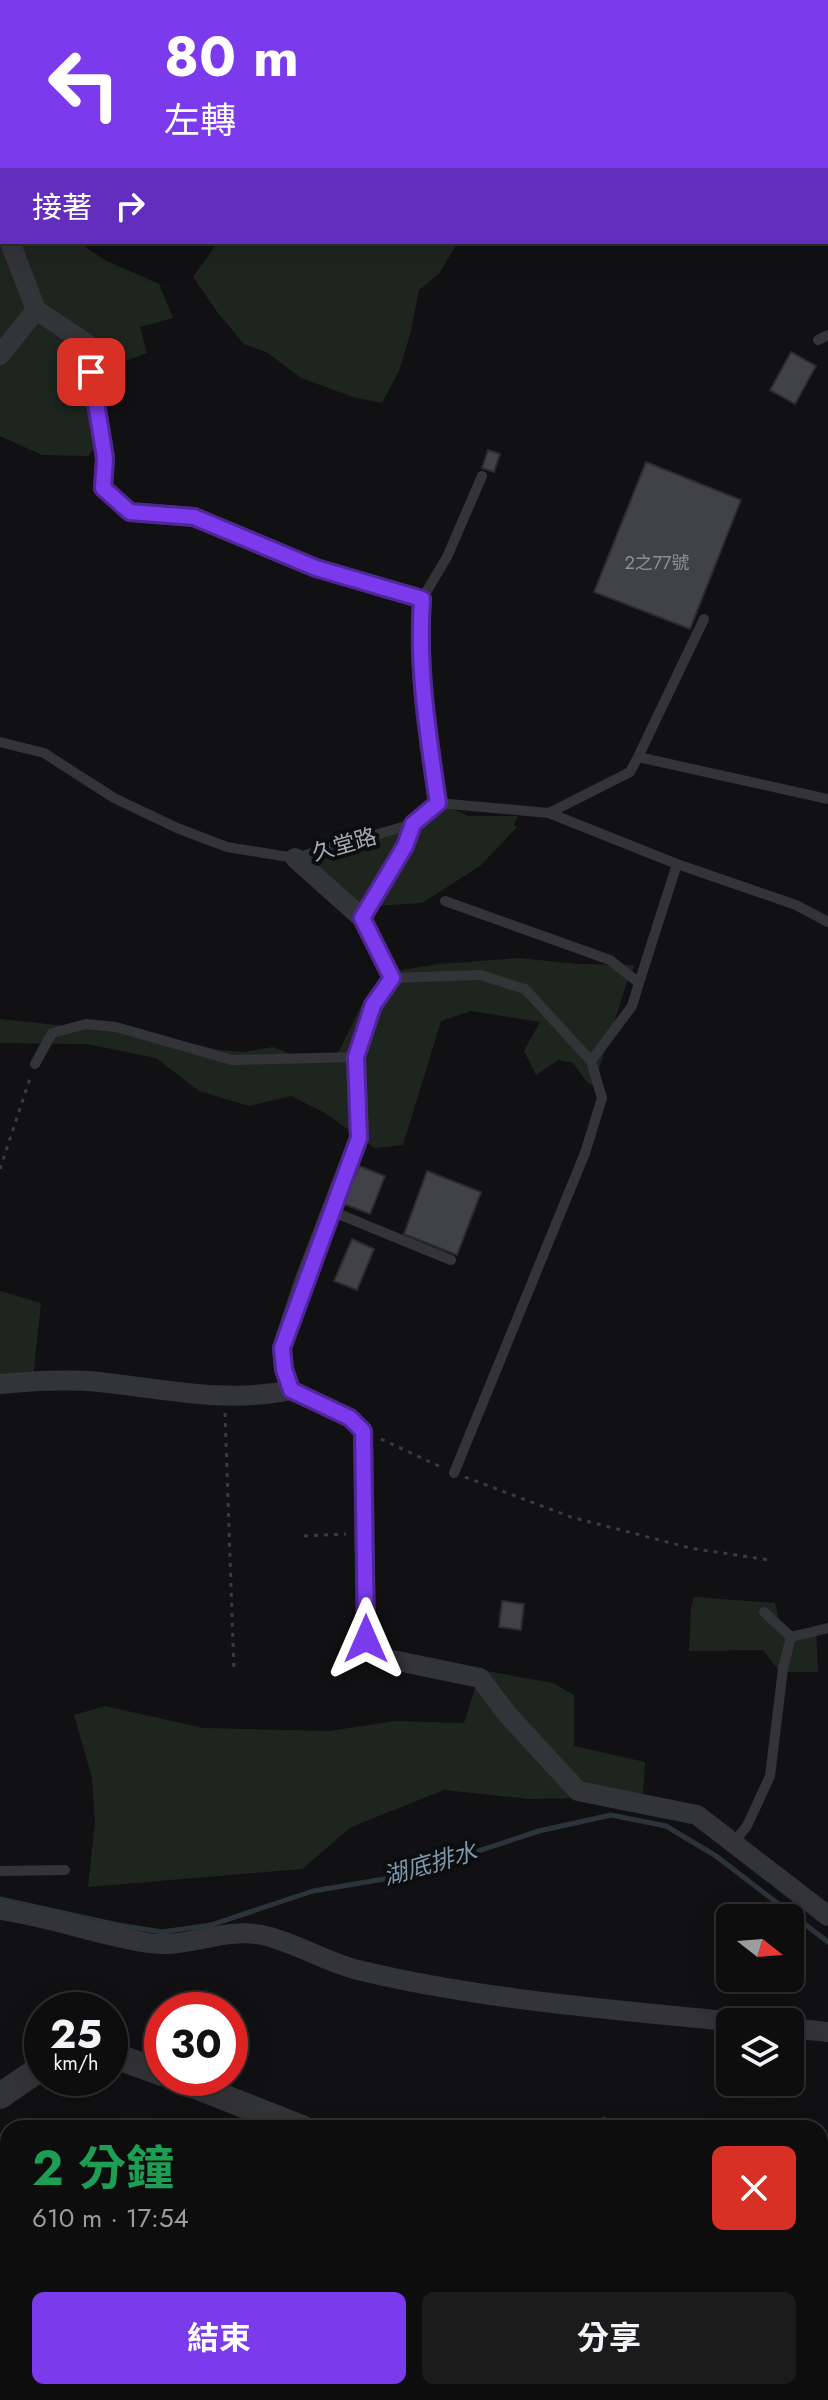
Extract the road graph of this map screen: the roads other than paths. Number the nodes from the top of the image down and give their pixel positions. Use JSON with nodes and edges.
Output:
{"nodes":[{"id":1,"x":11,"y":244,"type":"edge"},
{"id":2,"x":36,"y":310,"type":"junction"},
{"id":3,"x":0,"y":355,"type":"edge"},
{"id":4,"x":482,"y":476,"type":"dead end"},
{"id":5,"x":422,"y":599,"type":"junction"},
{"id":6,"x":704,"y":619,"type":"dead end"},
{"id":7,"x":0,"y":742,"type":"edge"},
{"id":8,"x":638,"y":757,"type":"junction"},
{"id":9,"x":828,"y":799,"type":"edge"},
{"id":10,"x":438,"y":803,"type":"junction"},
{"id":11,"x":549,"y":813,"type":"junction"},
{"id":12,"x":413,"y":824,"type":"junction"},
{"id":13,"x":295,"y":858,"type":"junction"},
{"id":14,"x":677,"y":864,"type":"junction"},
{"id":15,"x":445,"y":901,"type":"dead end"},
{"id":16,"x":362,"y":918,"type":"junction"},
{"id":17,"x":828,"y":922,"type":"edge"},
{"id":18,"x":392,"y":978,"type":"junction"},
{"id":19,"x":639,"y":983,"type":"junction"},
{"id":20,"x":356,"y":1057,"type":"junction"},
{"id":21,"x":591,"y":1061,"type":"junction"},
{"id":22,"x":35,"y":1064,"type":"road end"},
{"id":23,"x":331,"y":1211,"type":"junction"},
{"id":24,"x":451,"y":1260,"type":"dead end"},
{"id":25,"x":0,"y":1384,"type":"edge"},
{"id":26,"x":291,"y":1390,"type":"junction"},
{"id":27,"x":454,"y":1473,"type":"road end"},
{"id":28,"x":764,"y":1612,"type":"dead end"},
{"id":29,"x":828,"y":1628,"type":"edge"},
{"id":30,"x":791,"y":1637,"type":"junction"},
{"id":31,"x":734,"y":1842,"type":"junction"},
{"id":32,"x":65,"y":1870,"type":"dead end"},
{"id":33,"x":0,"y":1871,"type":"edge"},
{"id":34,"x":0,"y":1910,"type":"edge"},
{"id":35,"x":828,"y":1916,"type":"edge"},
{"id":36,"x":716,"y":2020,"type":"edge"},
{"id":37,"x":804,"y":2029,"type":"edge"},
{"id":38,"x":828,"y":2032,"type":"edge"},
{"id":39,"x":24,"y":2079,"type":"edge"},
{"id":40,"x":0,"y":2096,"type":"edge"},
{"id":41,"x":221,"y":2096,"type":"edge"},
{"id":42,"x":282,"y":2120,"type":"edge"}],
"edges":[{"from":1,"to":2,"type":"street"},
{"from":2,"to":3,"type":"street"},
{"from":2,"to":5,"type":"street"},
{"from":4,"to":5,"type":"lane"},
{"from":5,"to":10,"type":"street"},
{"from":6,"to":8,"type":"lane"},
{"from":7,"to":13,"type":"lane","name":"久堂路"},
{"from":8,"to":9,"type":"lane"},
{"from":8,"to":11,"type":"lane"},
{"from":10,"to":11,"type":"lane"},
{"from":10,"to":12,"type":"lane","name":"久堂路"},
{"from":11,"to":14,"type":"lane"},
{"from":12,"to":13,"type":"lane","name":"久堂路"},
{"from":12,"to":16,"type":"lane"},
{"from":13,"to":16,"type":"street"},
{"from":14,"to":17,"type":"lane"},
{"from":14,"to":19,"type":"lane"},
{"from":15,"to":19,"type":"lane"},
{"from":16,"to":18,"type":"street"},
{"from":18,"to":20,"type":"street"},
{"from":18,"to":21,"type":"lane"},
{"from":19,"to":21,"type":"lane"},
{"from":20,"to":22,"type":"lane"},
{"from":20,"to":23,"type":"street"},
{"from":21,"to":27,"type":"lane"},
{"from":23,"to":24,"type":"lane"},
{"from":23,"to":26,"type":"street"},
{"from":25,"to":26,"type":"street"},
{"from":26,"to":31,"type":"street"},
{"from":28,"to":30,"type":"lane"},
{"from":29,"to":30,"type":"lane"},
{"from":30,"to":31,"type":"lane"},
{"from":31,"to":35,"type":"street"},
{"from":32,"to":33,"type":"lane"},
{"from":34,"to":36,"type":"street"},
{"from":37,"to":38,"type":"street"},
{"from":39,"to":40,"type":"street"},
{"from":41,"to":42,"type":"street"}]}
